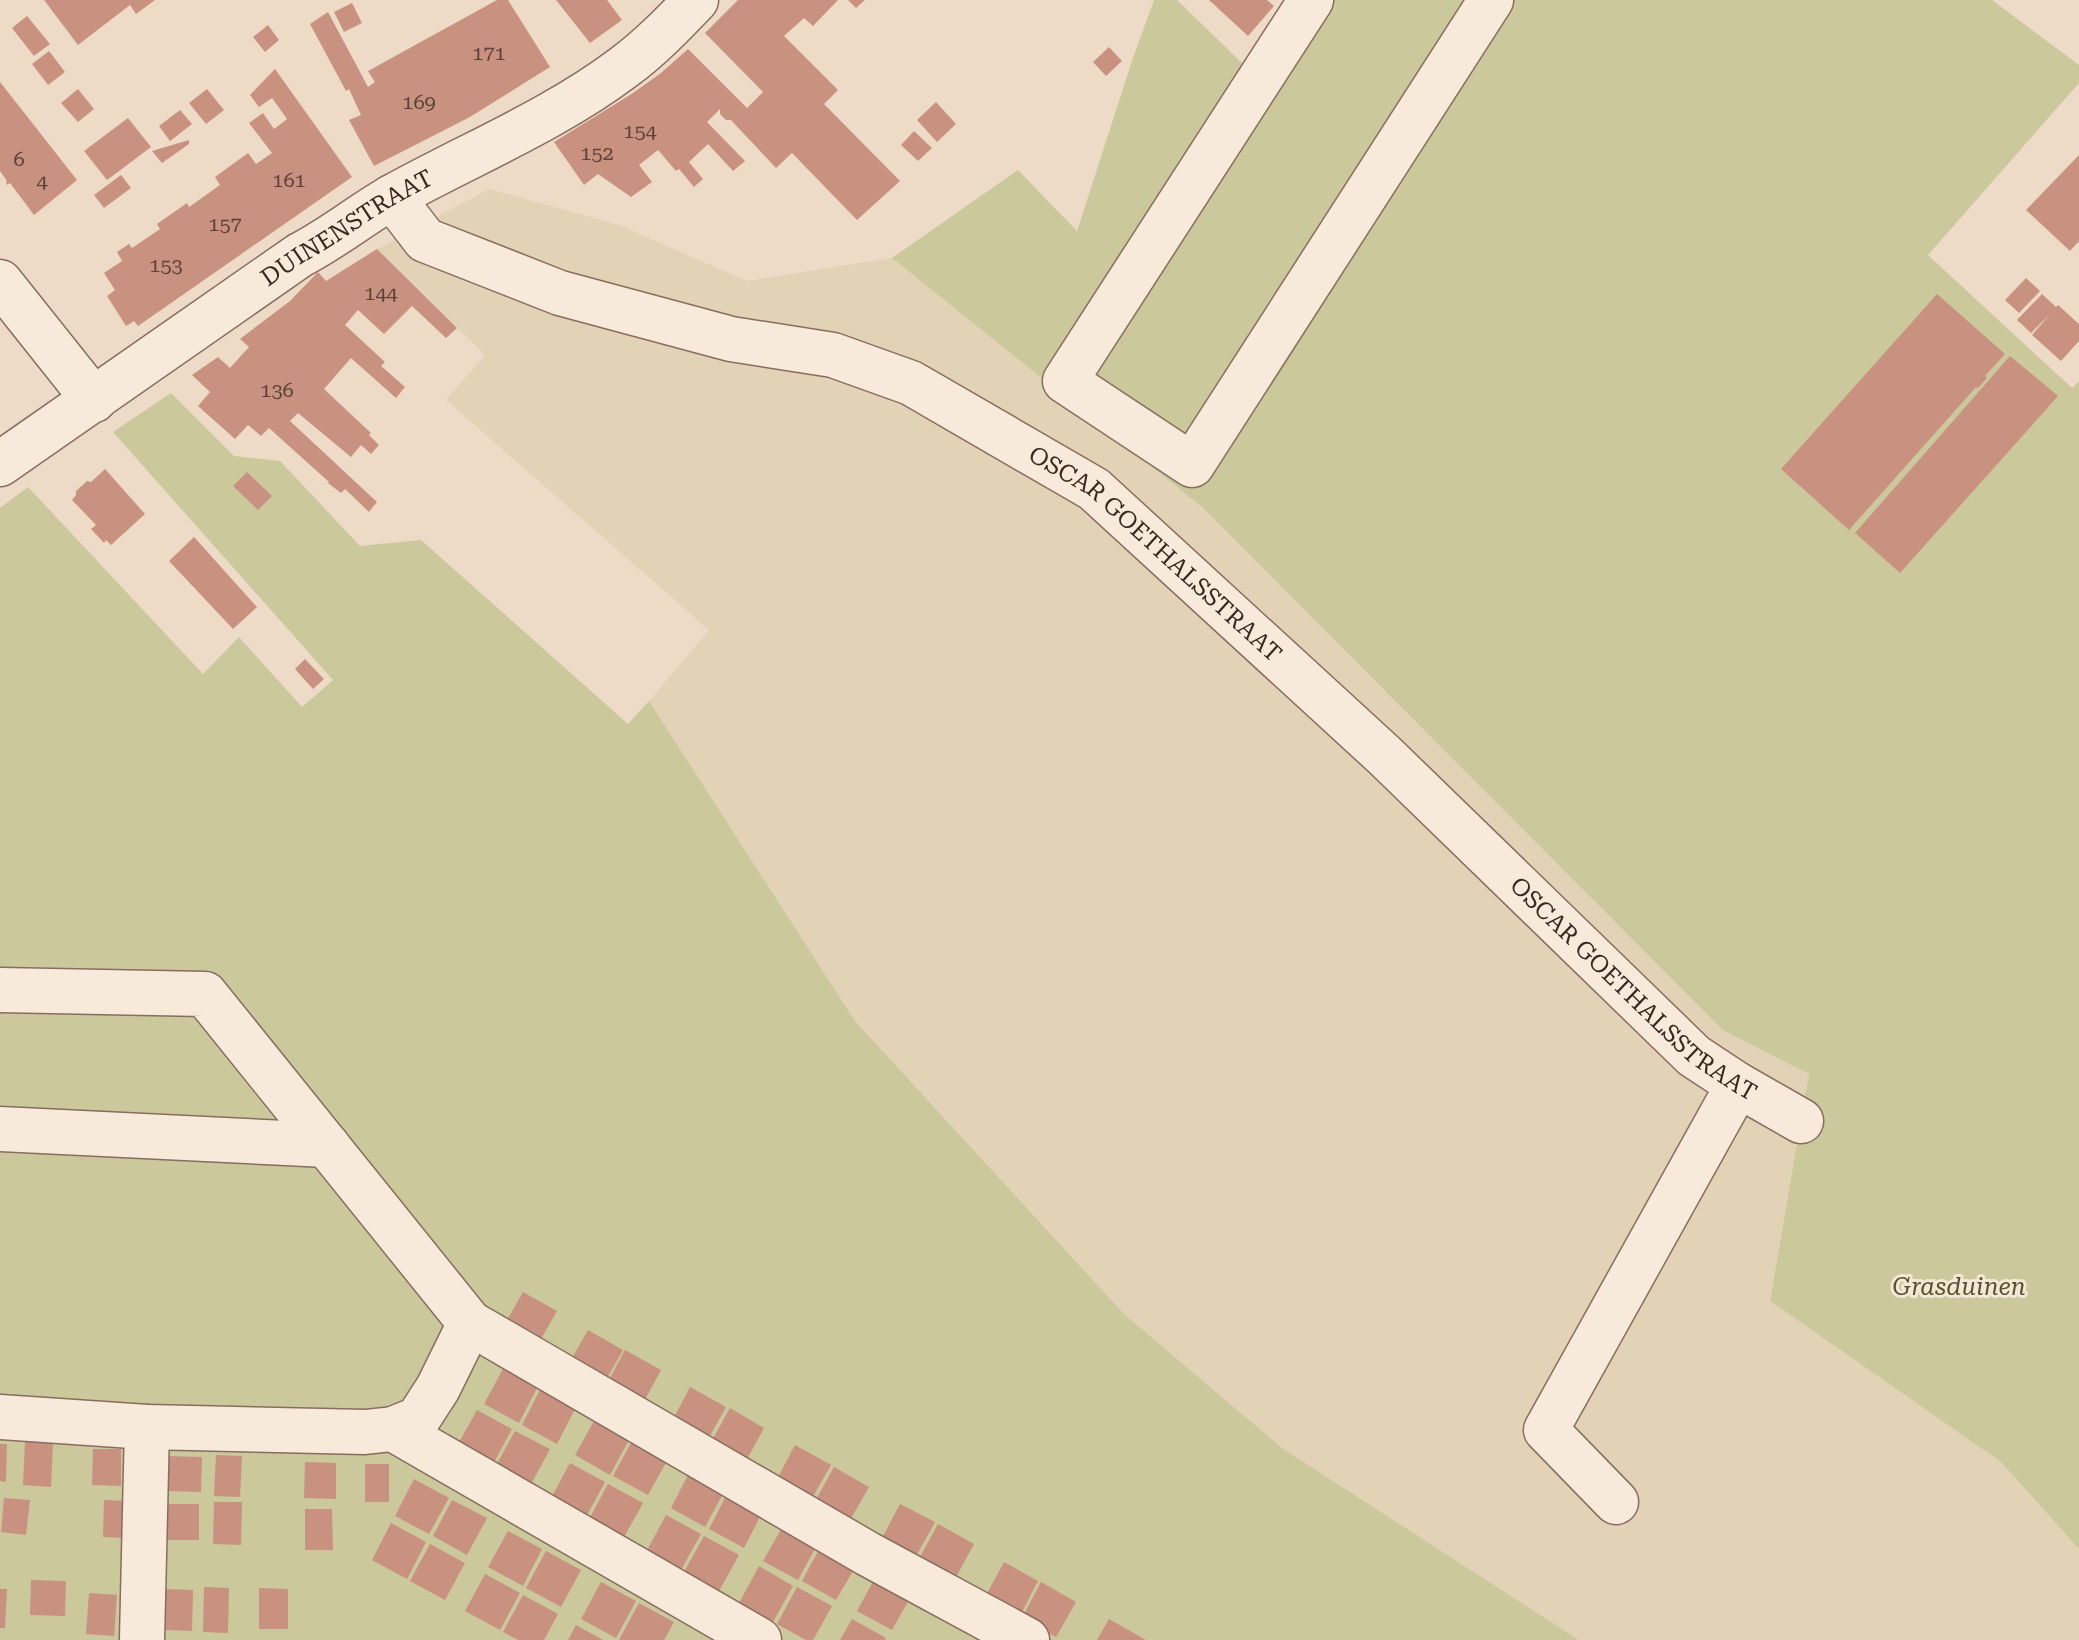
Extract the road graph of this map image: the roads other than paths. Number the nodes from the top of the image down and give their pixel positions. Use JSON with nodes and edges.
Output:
{"nodes":[{"id":1,"x":696,"y":0,"type":"edge"},
{"id":2,"x":1311,"y":0,"type":"edge"},
{"id":3,"x":1476,"y":5,"type":"edge"},
{"id":4,"x":392,"y":197,"type":"junction"},
{"id":5,"x":0,"y":282,"type":"edge"},
{"id":6,"x":94,"y":400,"type":"junction"},
{"id":7,"x":0,"y":464,"type":"edge"},
{"id":8,"x":0,"y":990,"type":"edge"},
{"id":9,"x":1738,"y":1085,"type":"junction"},
{"id":10,"x":1801,"y":1121,"type":"dead end"},
{"id":11,"x":0,"y":1129,"type":"edge"},
{"id":12,"x":327,"y":1145,"type":"junction"},
{"id":13,"x":470,"y":1323,"type":"junction"},
{"id":14,"x":0,"y":1417,"type":"edge"},
{"id":15,"x":147,"y":1427,"type":"junction"},
{"id":16,"x":393,"y":1429,"type":"junction"},
{"id":17,"x":1616,"y":1502,"type":"dead end"},
{"id":18,"x":142,"y":1640,"type":"edge"},
{"id":19,"x":759,"y":1640,"type":"edge"},
{"id":20,"x":1027,"y":1640,"type":"edge"}],
"edges":[{"from":1,"to":4,"type":"street","name":"DUINENSTRAAT"},
{"from":2,"to":3,"type":"street"},
{"from":4,"to":6,"type":"street","name":"DUINENSTRAAT"},
{"from":4,"to":9,"type":"street","name":"OSCAR GOETHALSSTRAAT"},
{"from":5,"to":6,"type":"street"},
{"from":6,"to":7,"type":"street","name":"DUINENSTRAAT"},
{"from":8,"to":12,"type":"street"},
{"from":9,"to":10,"type":"street","name":"OSCAR GOETHALSSTRAAT"},
{"from":9,"to":17,"type":"street"},
{"from":11,"to":12,"type":"street"},
{"from":12,"to":13,"type":"street"},
{"from":13,"to":16,"type":"street"},
{"from":13,"to":20,"type":"street"},
{"from":14,"to":15,"type":"street"},
{"from":15,"to":16,"type":"street"},
{"from":15,"to":18,"type":"street"},
{"from":16,"to":19,"type":"street"}]}
